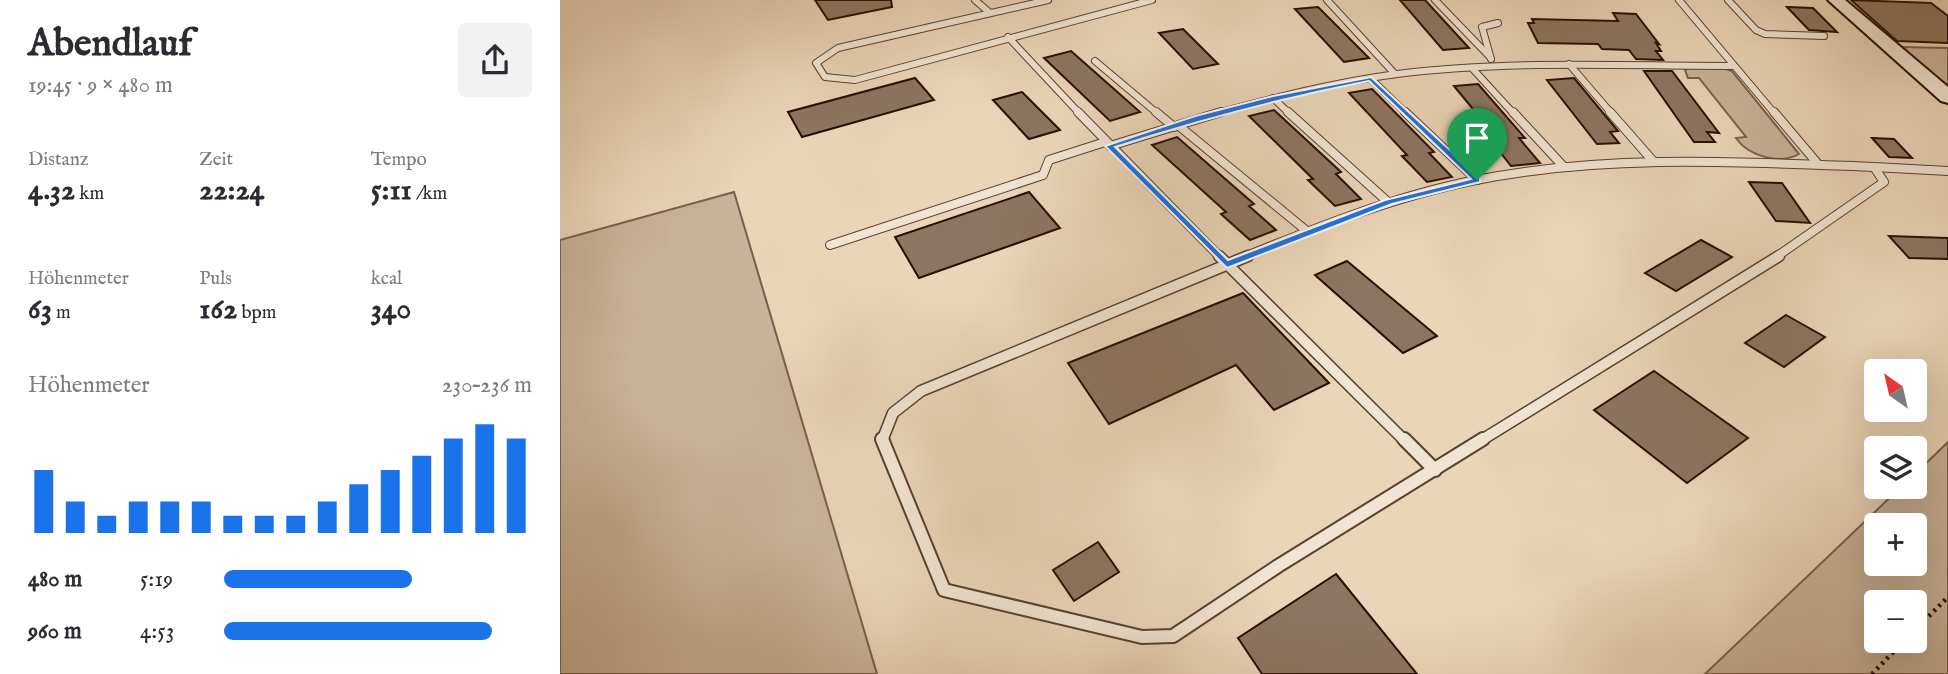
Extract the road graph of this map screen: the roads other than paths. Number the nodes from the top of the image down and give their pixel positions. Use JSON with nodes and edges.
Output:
{"nodes":[{"id":1,"x":975,"y":0,"type":"edge"},
{"id":2,"x":1048,"y":0,"type":"edge"},
{"id":3,"x":1153,"y":0,"type":"edge"},
{"id":4,"x":1326,"y":0,"type":"edge"},
{"id":5,"x":1436,"y":0,"type":"edge"},
{"id":6,"x":1679,"y":0,"type":"edge"},
{"id":7,"x":1728,"y":0,"type":"edge"},
{"id":8,"x":1836,"y":0,"type":"edge"},
{"id":9,"x":1143,"y":1,"type":"edge"},
{"id":10,"x":990,"y":13,"type":"junction"},
{"id":11,"x":1498,"y":23,"type":"dead end"},
{"id":12,"x":1824,"y":36,"type":"dead end"},
{"id":13,"x":1008,"y":37,"type":"junction"},
{"id":14,"x":1490,"y":57,"type":"junction"},
{"id":15,"x":1095,"y":61,"type":"dead end"},
{"id":16,"x":1569,"y":64,"type":"junction"},
{"id":17,"x":1496,"y":65,"type":"junction"},
{"id":18,"x":1733,"y":66,"type":"junction"},
{"id":19,"x":1472,"y":68,"type":"junction"},
{"id":20,"x":1395,"y":74,"type":"junction"},
{"id":21,"x":1371,"y":79,"type":"junction"},
{"id":22,"x":1948,"y":97,"type":"edge"},
{"id":23,"x":1273,"y":98,"type":"junction"},
{"id":24,"x":1176,"y":126,"type":"junction"},
{"id":25,"x":1107,"y":144,"type":"junction"},
{"id":26,"x":1653,"y":161,"type":"junction"},
{"id":27,"x":1818,"y":164,"type":"junction"},
{"id":28,"x":1563,"y":166,"type":"junction"},
{"id":29,"x":1874,"y":167,"type":"junction"},
{"id":30,"x":1948,"y":171,"type":"edge"},
{"id":31,"x":1477,"y":180,"type":"junction"},
{"id":32,"x":1388,"y":202,"type":"junction"},
{"id":33,"x":1308,"y":232,"type":"junction"},
{"id":34,"x":830,"y":244,"type":"dead end"},
{"id":35,"x":1227,"y":265,"type":"junction"},
{"id":36,"x":1436,"y":470,"type":"junction"}],
"edges":[{"from":1,"to":10,"type":"lane"},
{"from":2,"to":10,"type":"lane"},
{"from":3,"to":9,"type":"lane"},
{"from":4,"to":20,"type":"lane"},
{"from":5,"to":14,"type":"lane"},
{"from":6,"to":18,"type":"lane"},
{"from":7,"to":12,"type":"lane"},
{"from":8,"to":22,"type":"street"},
{"from":9,"to":13,"type":"lane"},
{"from":10,"to":13,"type":"lane"},
{"from":11,"to":14,"type":"lane"},
{"from":13,"to":25,"type":"lane"},
{"from":14,"to":17,"type":"lane"},
{"from":15,"to":24,"type":"lane"},
{"from":16,"to":17,"type":"lane"},
{"from":16,"to":18,"type":"lane"},
{"from":16,"to":26,"type":"lane"},
{"from":17,"to":19,"type":"lane"},
{"from":18,"to":27,"type":"lane"},
{"from":19,"to":20,"type":"lane"},
{"from":19,"to":28,"type":"lane"},
{"from":20,"to":21,"type":"lane"},
{"from":21,"to":23,"type":"lane"},
{"from":21,"to":31,"type":"lane"},
{"from":23,"to":24,"type":"lane"},
{"from":23,"to":32,"type":"lane"},
{"from":24,"to":25,"type":"lane"},
{"from":24,"to":33,"type":"lane"},
{"from":25,"to":34,"type":"lane"},
{"from":25,"to":35,"type":"lane"},
{"from":26,"to":27,"type":"lane"},
{"from":26,"to":28,"type":"lane"},
{"from":27,"to":29,"type":"lane"},
{"from":28,"to":31,"type":"lane"},
{"from":29,"to":30,"type":"lane"},
{"from":29,"to":36,"type":"lane"},
{"from":31,"to":32,"type":"lane"},
{"from":32,"to":33,"type":"lane"},
{"from":33,"to":35,"type":"lane"},
{"from":35,"to":36,"type":"lane"},
{"from":35,"to":36,"type":"lane"}]}
